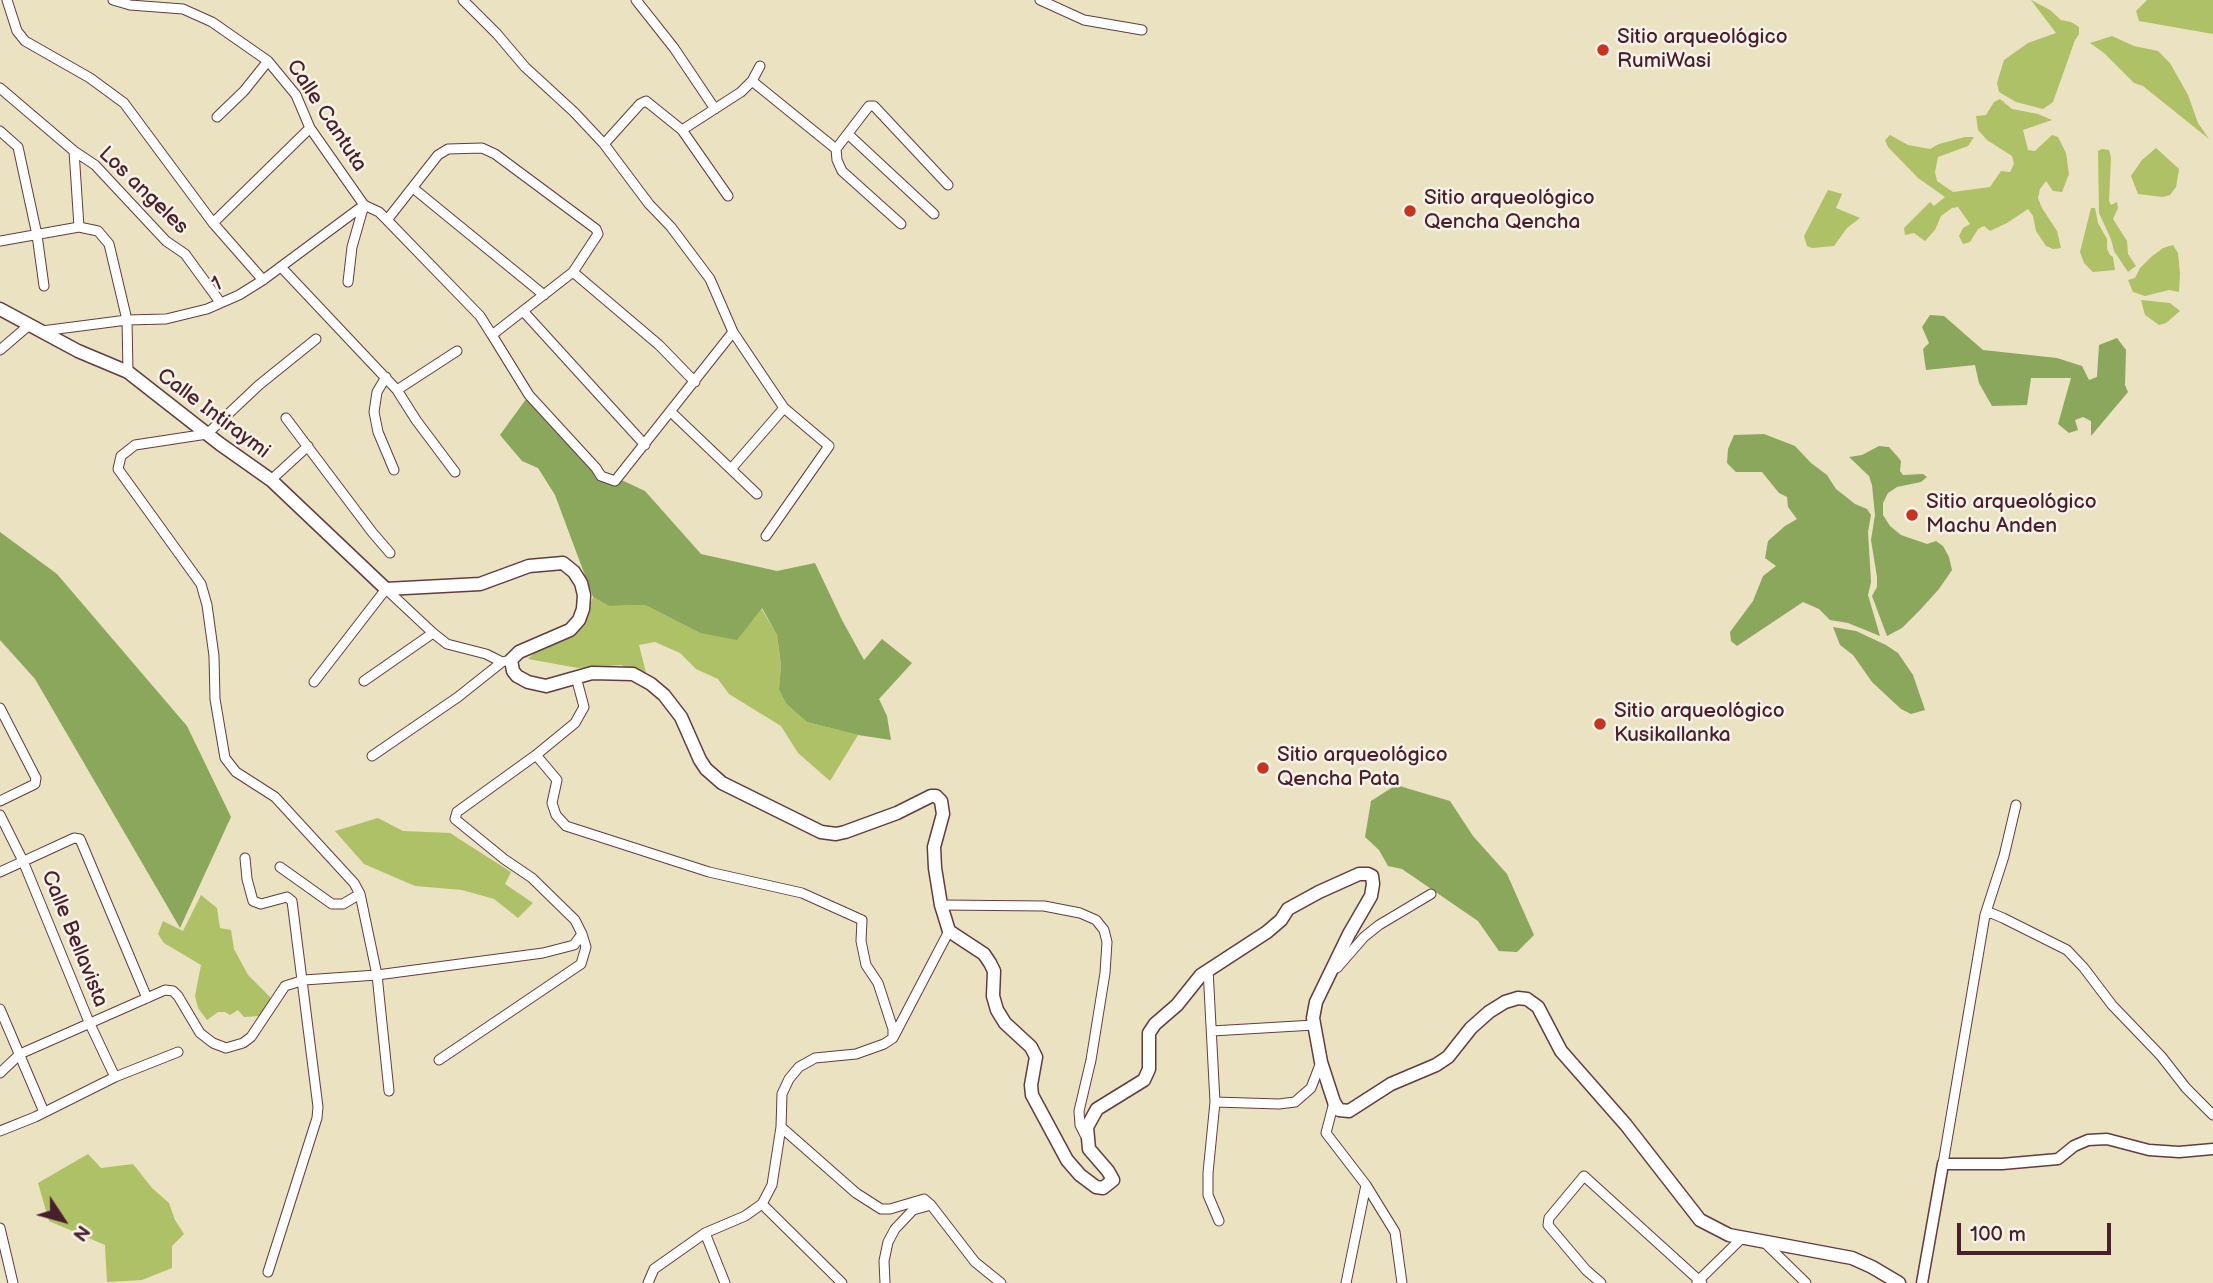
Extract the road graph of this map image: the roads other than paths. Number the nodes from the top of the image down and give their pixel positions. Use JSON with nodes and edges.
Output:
{"nodes":[{"id":1,"x":7,"y":0,"type":"edge"},
{"id":2,"x":113,"y":0,"type":"edge"},
{"id":3,"x":463,"y":0,"type":"edge"},
{"id":4,"x":636,"y":0,"type":"edge"},
{"id":5,"x":1040,"y":0,"type":"edge"},
{"id":6,"x":1142,"y":30,"type":"dead end"},
{"id":7,"x":268,"y":61,"type":"junction"},
{"id":8,"x":760,"y":66,"type":"dead end"},
{"id":9,"x":752,"y":81,"type":"junction"},
{"id":10,"x":0,"y":88,"type":"edge"},
{"id":11,"x":715,"y":108,"type":"junction"},
{"id":12,"x":217,"y":117,"type":"dead end"},
{"id":13,"x":310,"y":128,"type":"junction"},
{"id":14,"x":682,"y":130,"type":"junction"},
{"id":15,"x":0,"y":131,"type":"edge"},
{"id":16,"x":849,"y":135,"type":"junction"},
{"id":17,"x":604,"y":144,"type":"junction"},
{"id":18,"x":836,"y":149,"type":"junction"},
{"id":19,"x":74,"y":151,"type":"junction"},
{"id":20,"x":948,"y":185,"type":"dead end"},
{"id":21,"x":413,"y":188,"type":"junction"},
{"id":22,"x":728,"y":196,"type":"dead end"},
{"id":23,"x":364,"y":205,"type":"junction"},
{"id":24,"x":934,"y":214,"type":"dead end"},
{"id":25,"x":387,"y":220,"type":"junction"},
{"id":26,"x":212,"y":223,"type":"junction"},
{"id":27,"x":901,"y":223,"type":"dead end"},
{"id":28,"x":79,"y":227,"type":"junction"},
{"id":29,"x":37,"y":235,"type":"junction"},
{"id":30,"x":0,"y":241,"type":"edge"},
{"id":31,"x":281,"y":267,"type":"junction"},
{"id":32,"x":573,"y":272,"type":"junction"},
{"id":33,"x":263,"y":280,"type":"junction"},
{"id":34,"x":348,"y":282,"type":"dead end"},
{"id":35,"x":44,"y":286,"type":"dead end"},
{"id":36,"x":544,"y":295,"type":"junction"},
{"id":37,"x":220,"y":302,"type":"junction"},
{"id":38,"x":0,"y":309,"type":"edge"},
{"id":39,"x":523,"y":311,"type":"junction"},
{"id":40,"x":127,"y":320,"type":"junction"},
{"id":41,"x":28,"y":326,"type":"junction"},
{"id":42,"x":42,"y":331,"type":"junction"},
{"id":43,"x":733,"y":332,"type":"junction"},
{"id":44,"x":492,"y":334,"type":"junction"},
{"id":45,"x":316,"y":339,"type":"dead end"},
{"id":46,"x":0,"y":350,"type":"edge"},
{"id":47,"x":457,"y":351,"type":"dead end"},
{"id":48,"x":128,"y":372,"type":"junction"},
{"id":49,"x":386,"y":377,"type":"junction"},
{"id":50,"x":695,"y":382,"type":"junction"},
{"id":51,"x":397,"y":390,"type":"junction"},
{"id":52,"x":784,"y":408,"type":"junction"},
{"id":53,"x":671,"y":412,"type":"junction"},
{"id":54,"x":286,"y":418,"type":"dead end"},
{"id":55,"x":207,"y":434,"type":"junction"},
{"id":56,"x":645,"y":445,"type":"junction"},
{"id":57,"x":308,"y":446,"type":"junction"},
{"id":58,"x":732,"y":469,"type":"junction"},
{"id":59,"x":394,"y":470,"type":"dead end"},
{"id":60,"x":455,"y":472,"type":"dead end"},
{"id":61,"x":271,"y":480,"type":"junction"},
{"id":62,"x":757,"y":494,"type":"dead end"},
{"id":63,"x":766,"y":536,"type":"dead end"},
{"id":64,"x":390,"y":553,"type":"dead end"},
{"id":65,"x":382,"y":587,"type":"junction"},
{"id":66,"x":433,"y":634,"type":"junction"},
{"id":67,"x":507,"y":661,"type":"junction"},
{"id":68,"x":576,"y":677,"type":"junction"},
{"id":69,"x":364,"y":681,"type":"dead end"},
{"id":70,"x":314,"y":682,"type":"dead end"},
{"id":71,"x":0,"y":708,"type":"edge"},
{"id":72,"x":536,"y":755,"type":"junction"},
{"id":73,"x":372,"y":756,"type":"dead end"},
{"id":74,"x":0,"y":801,"type":"edge"},
{"id":75,"x":2016,"y":805,"type":"dead end"},
{"id":76,"x":0,"y":815,"type":"edge"},
{"id":77,"x":245,"y":858,"type":"dead end"},
{"id":78,"x":23,"y":861,"type":"junction"},
{"id":79,"x":280,"y":867,"type":"dead end"},
{"id":80,"x":0,"y":872,"type":"edge"},
{"id":81,"x":360,"y":894,"type":"junction"},
{"id":82,"x":1431,"y":894,"type":"dead end"},
{"id":83,"x":940,"y":905,"type":"junction"},
{"id":84,"x":1985,"y":915,"type":"junction"},
{"id":85,"x":949,"y":930,"type":"junction"},
{"id":86,"x":582,"y":934,"type":"junction"},
{"id":87,"x":1208,"y":969,"type":"junction"},
{"id":88,"x":377,"y":975,"type":"junction"},
{"id":89,"x":304,"y":980,"type":"junction"},
{"id":90,"x":1321,"y":993,"type":"junction"},
{"id":91,"x":147,"y":998,"type":"junction"},
{"id":92,"x":0,"y":1009,"type":"edge"},
{"id":93,"x":89,"y":1023,"type":"junction"},
{"id":94,"x":1314,"y":1025,"type":"junction"},
{"id":95,"x":1212,"y":1031,"type":"junction"},
{"id":96,"x":893,"y":1038,"type":"junction"},
{"id":97,"x":178,"y":1052,"type":"dead end"},
{"id":98,"x":20,"y":1054,"type":"junction"},
{"id":99,"x":439,"y":1060,"type":"dead end"},
{"id":100,"x":1321,"y":1062,"type":"junction"},
{"id":101,"x":0,"y":1073,"type":"edge"},
{"id":102,"x":115,"y":1077,"type":"junction"},
{"id":103,"x":389,"y":1091,"type":"dead end"},
{"id":104,"x":1215,"y":1102,"type":"junction"},
{"id":105,"x":1334,"y":1102,"type":"junction"},
{"id":106,"x":44,"y":1112,"type":"junction"},
{"id":107,"x":2213,"y":1115,"type":"edge"},
{"id":108,"x":781,"y":1127,"type":"junction"},
{"id":109,"x":0,"y":1131,"type":"edge"},
{"id":110,"x":1087,"y":1138,"type":"junction"},
{"id":111,"x":2213,"y":1149,"type":"edge"},
{"id":112,"x":1943,"y":1164,"type":"junction"},
{"id":113,"x":1366,"y":1185,"type":"junction"},
{"id":114,"x":762,"y":1204,"type":"junction"},
{"id":115,"x":931,"y":1205,"type":"junction"},
{"id":116,"x":1219,"y":1221,"type":"dead end"},
{"id":117,"x":0,"y":1228,"type":"edge"},
{"id":118,"x":705,"y":1233,"type":"junction"},
{"id":119,"x":1743,"y":1237,"type":"junction"},
{"id":120,"x":1763,"y":1241,"type":"junction"},
{"id":121,"x":268,"y":1272,"type":"dead end"},
{"id":122,"x":1699,"y":1282,"type":"edge"},
{"id":123,"x":13,"y":1283,"type":"edge"},
{"id":124,"x":648,"y":1283,"type":"edge"},
{"id":125,"x":725,"y":1283,"type":"edge"},
{"id":126,"x":842,"y":1283,"type":"edge"},
{"id":127,"x":885,"y":1283,"type":"edge"},
{"id":128,"x":1000,"y":1283,"type":"edge"},
{"id":129,"x":1346,"y":1283,"type":"edge"},
{"id":130,"x":1402,"y":1283,"type":"edge"},
{"id":131,"x":1601,"y":1283,"type":"edge"},
{"id":132,"x":1806,"y":1283,"type":"edge"},
{"id":133,"x":1899,"y":1283,"type":"edge"},
{"id":134,"x":1922,"y":1283,"type":"edge"}],
"edges":[{"from":1,"to":26,"type":"street"},
{"from":2,"to":7,"type":"street","name":"Calle Cantuta"},
{"from":3,"to":17,"type":"street"},
{"from":4,"to":11,"type":"street"},
{"from":5,"to":6,"type":"street"},
{"from":7,"to":12,"type":"street"},
{"from":7,"to":13,"type":"street","name":"Calle Cantuta"},
{"from":8,"to":9,"type":"street"},
{"from":9,"to":11,"type":"street"},
{"from":9,"to":18,"type":"street"},
{"from":10,"to":19,"type":"street","name":"Los angeles"},
{"from":11,"to":14,"type":"street"},
{"from":13,"to":23,"type":"street","name":"Calle Cantuta"},
{"from":13,"to":26,"type":"street"},
{"from":14,"to":17,"type":"street"},
{"from":14,"to":22,"type":"street"},
{"from":15,"to":29,"type":"street"},
{"from":16,"to":18,"type":"street"},
{"from":16,"to":20,"type":"street"},
{"from":16,"to":24,"type":"street"},
{"from":17,"to":43,"type":"street"},
{"from":18,"to":27,"type":"street"},
{"from":19,"to":28,"type":"street"},
{"from":19,"to":37,"type":"street","name":"Los angeles"},
{"from":21,"to":25,"type":"street"},
{"from":21,"to":32,"type":"street"},
{"from":21,"to":36,"type":"street"},
{"from":23,"to":25,"type":"street","name":"Calle Cantuta"},
{"from":23,"to":31,"type":"street","name":"1"},
{"from":23,"to":34,"type":"street"},
{"from":25,"to":44,"type":"street","name":"Calle Cantuta"},
{"from":26,"to":33,"type":"street"},
{"from":28,"to":29,"type":"street"},
{"from":28,"to":40,"type":"street"},
{"from":29,"to":30,"type":"street"},
{"from":29,"to":35,"type":"street"},
{"from":31,"to":33,"type":"street","name":"1"},
{"from":31,"to":49,"type":"street"},
{"from":32,"to":36,"type":"street"},
{"from":32,"to":50,"type":"street"},
{"from":33,"to":37,"type":"street","name":"1"},
{"from":36,"to":39,"type":"street"},
{"from":37,"to":40,"type":"street","name":"1"},
{"from":38,"to":41,"type":"main road","name":"Calle Intiraymi"},
{"from":39,"to":44,"type":"street"},
{"from":39,"to":56,"type":"street"},
{"from":40,"to":42,"type":"street","name":"1"},
{"from":40,"to":48,"type":"street"},
{"from":41,"to":42,"type":"main road","name":"Calle Intiraymi"},
{"from":41,"to":46,"type":"street"},
{"from":42,"to":48,"type":"main road","name":"Calle Intiraymi"},
{"from":43,"to":50,"type":"street"},
{"from":43,"to":52,"type":"street"},
{"from":44,"to":56,"type":"street","name":"Calle Cantuta"},
{"from":45,"to":55,"type":"street"},
{"from":47,"to":51,"type":"street"},
{"from":48,"to":55,"type":"main road","name":"Calle Intiraymi"},
{"from":49,"to":51,"type":"street"},
{"from":49,"to":59,"type":"street"},
{"from":50,"to":53,"type":"street"},
{"from":51,"to":60,"type":"street"},
{"from":52,"to":58,"type":"street"},
{"from":52,"to":63,"type":"street"},
{"from":53,"to":56,"type":"street"},
{"from":53,"to":58,"type":"street"},
{"from":54,"to":57,"type":"street"},
{"from":55,"to":61,"type":"main road","name":"Calle Intiraymi"},
{"from":55,"to":81,"type":"street"},
{"from":57,"to":61,"type":"street"},
{"from":57,"to":64,"type":"street"},
{"from":58,"to":62,"type":"street"},
{"from":61,"to":65,"type":"main road","name":"Calle Intiraymi"},
{"from":65,"to":66,"type":"street"},
{"from":65,"to":67,"type":"main road"},
{"from":65,"to":70,"type":"street"},
{"from":66,"to":67,"type":"street"},
{"from":66,"to":69,"type":"street"},
{"from":67,"to":68,"type":"main road"},
{"from":67,"to":73,"type":"street"},
{"from":68,"to":72,"type":"street"},
{"from":68,"to":83,"type":"main road"},
{"from":71,"to":74,"type":"street"},
{"from":72,"to":86,"type":"street"},
{"from":72,"to":96,"type":"street"},
{"from":75,"to":84,"type":"street"},
{"from":76,"to":78,"type":"street","name":"Calle Bellavista"},
{"from":77,"to":89,"type":"street"},
{"from":78,"to":80,"type":"street"},
{"from":78,"to":91,"type":"street"},
{"from":78,"to":93,"type":"street","name":"Calle Bellavista"},
{"from":79,"to":81,"type":"street"},
{"from":81,"to":88,"type":"street"},
{"from":82,"to":90,"type":"street"},
{"from":83,"to":85,"type":"main road"},
{"from":83,"to":110,"type":"street"},
{"from":84,"to":107,"type":"street"},
{"from":84,"to":112,"type":"street"},
{"from":85,"to":96,"type":"street"},
{"from":85,"to":110,"type":"main road"},
{"from":86,"to":88,"type":"street"},
{"from":86,"to":99,"type":"street"},
{"from":87,"to":90,"type":"main road"},
{"from":87,"to":95,"type":"street"},
{"from":87,"to":110,"type":"main road"},
{"from":88,"to":89,"type":"street"},
{"from":88,"to":103,"type":"street"},
{"from":89,"to":91,"type":"street"},
{"from":89,"to":121,"type":"street"},
{"from":90,"to":94,"type":"main road"},
{"from":91,"to":93,"type":"street"},
{"from":92,"to":98,"type":"street"},
{"from":93,"to":98,"type":"street"},
{"from":93,"to":102,"type":"street","name":"Calle Bellavista"},
{"from":94,"to":95,"type":"street"},
{"from":94,"to":100,"type":"main road"},
{"from":95,"to":104,"type":"street"},
{"from":96,"to":108,"type":"street"},
{"from":97,"to":102,"type":"street"},
{"from":98,"to":101,"type":"street"},
{"from":98,"to":106,"type":"street"},
{"from":100,"to":104,"type":"street"},
{"from":100,"to":105,"type":"main road"},
{"from":102,"to":106,"type":"street"},
{"from":104,"to":116,"type":"street"},
{"from":105,"to":113,"type":"street"},
{"from":105,"to":119,"type":"main road"},
{"from":106,"to":109,"type":"street"},
{"from":108,"to":114,"type":"street"},
{"from":108,"to":115,"type":"street"},
{"from":111,"to":112,"type":"street"},
{"from":112,"to":134,"type":"street"},
{"from":113,"to":129,"type":"street"},
{"from":113,"to":130,"type":"street"},
{"from":114,"to":118,"type":"street"},
{"from":114,"to":126,"type":"street"},
{"from":115,"to":127,"type":"street"},
{"from":115,"to":128,"type":"street"},
{"from":117,"to":123,"type":"street"},
{"from":118,"to":124,"type":"street"},
{"from":118,"to":125,"type":"street"},
{"from":119,"to":120,"type":"main road"},
{"from":119,"to":122,"type":"street"},
{"from":120,"to":132,"type":"street"},
{"from":120,"to":133,"type":"main road"},
{"from":122,"to":131,"type":"street"}]}
